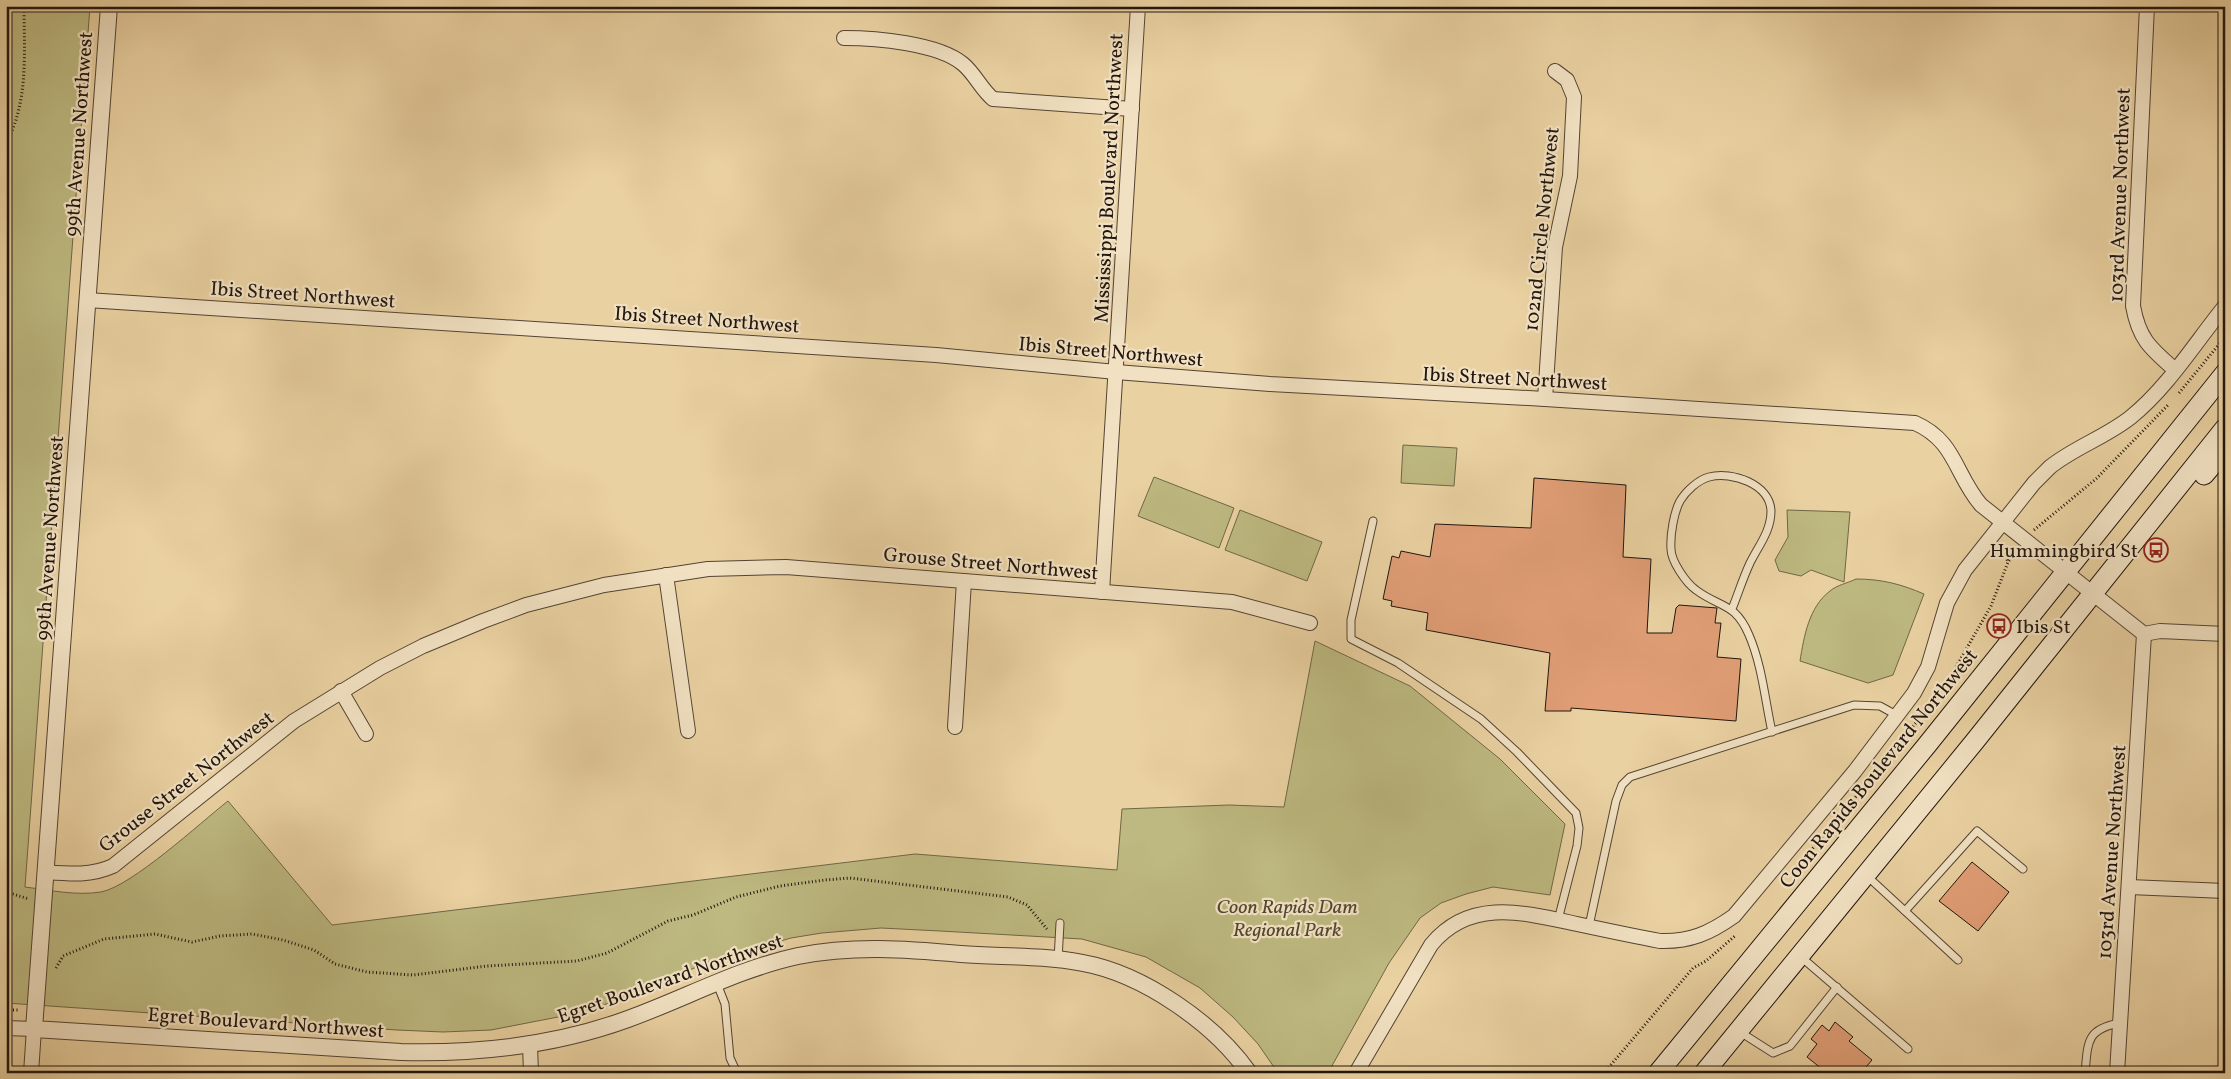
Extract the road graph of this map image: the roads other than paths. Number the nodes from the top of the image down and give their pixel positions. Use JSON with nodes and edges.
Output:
{"nodes":[{"id":1,"x":109,"y":6,"type":"edge"},
{"id":2,"x":1138,"y":6,"type":"edge"},
{"id":3,"x":2147,"y":6,"type":"edge"},
{"id":4,"x":844,"y":38,"type":"dead end"},
{"id":5,"x":1555,"y":71,"type":"dead end"},
{"id":6,"x":1132,"y":109,"type":"junction"},
{"id":7,"x":87,"y":300,"type":"junction"},
{"id":8,"x":2225,"y":306,"type":"edge"},
{"id":9,"x":2174,"y":369,"type":"junction"},
{"id":10,"x":1116,"y":372,"type":"junction"},
{"id":11,"x":2225,"y":373,"type":"edge"},
{"id":12,"x":1545,"y":399,"type":"junction"},
{"id":13,"x":2225,"y":428,"type":"edge"},
{"id":14,"x":2225,"y":450,"type":"edge"},
{"id":15,"x":2161,"y":511,"type":"junction"},
{"id":16,"x":1372,"y":521,"type":"dead end"},
{"id":17,"x":2003,"y":523,"type":"junction"},
{"id":18,"x":2066,"y":574,"type":"junction"},
{"id":19,"x":666,"y":575,"type":"junction"},
{"id":20,"x":964,"y":581,"type":"junction"},
{"id":21,"x":1102,"y":592,"type":"junction"},
{"id":22,"x":2093,"y":594,"type":"junction"},
{"id":23,"x":1732,"y":609,"type":"junction"},
{"id":24,"x":1310,"y":623,"type":"dead end"},
{"id":25,"x":2144,"y":634,"type":"junction"},
{"id":26,"x":2225,"y":634,"type":"edge"},
{"id":27,"x":341,"y":691,"type":"junction"},
{"id":28,"x":1898,"y":716,"type":"junction"},
{"id":29,"x":955,"y":727,"type":"dead end"},
{"id":30,"x":688,"y":731,"type":"dead end"},
{"id":31,"x":1772,"y":732,"type":"junction"},
{"id":32,"x":366,"y":734,"type":"dead end"},
{"id":33,"x":2023,"y":869,"type":"dead end"},
{"id":34,"x":46,"y":872,"type":"junction"},
{"id":35,"x":1865,"y":874,"type":"junction"},
{"id":36,"x":2129,"y":887,"type":"junction"},
{"id":37,"x":2225,"y":892,"type":"edge"},
{"id":38,"x":1905,"y":911,"type":"junction"},
{"id":39,"x":1558,"y":920,"type":"junction"},
{"id":40,"x":1060,"y":923,"type":"dead end"},
{"id":41,"x":1589,"y":926,"type":"junction"},
{"id":42,"x":1799,"y":955,"type":"junction"},
{"id":43,"x":1058,"y":960,"type":"junction"},
{"id":44,"x":1958,"y":960,"type":"dead end"},
{"id":45,"x":716,"y":982,"type":"junction"},
{"id":46,"x":1837,"y":987,"type":"junction"},
{"id":47,"x":2120,"y":1023,"type":"junction"},
{"id":48,"x":6,"y":1028,"type":"edge"},
{"id":49,"x":34,"y":1030,"type":"junction"},
{"id":50,"x":1738,"y":1031,"type":"junction"},
{"id":51,"x":530,"y":1045,"type":"junction"},
{"id":52,"x":1908,"y":1049,"type":"dead end"},
{"id":53,"x":30,"y":1073,"type":"edge"},
{"id":54,"x":531,"y":1073,"type":"edge"},
{"id":55,"x":737,"y":1073,"type":"edge"},
{"id":56,"x":1250,"y":1073,"type":"edge"},
{"id":57,"x":1356,"y":1073,"type":"edge"},
{"id":58,"x":1658,"y":1073,"type":"edge"},
{"id":59,"x":1704,"y":1073,"type":"edge"},
{"id":60,"x":2085,"y":1073,"type":"edge"},
{"id":61,"x":2117,"y":1073,"type":"edge"}],
"edges":[{"from":1,"to":7,"type":"street","name":"99th Avenue Northwest"},
{"from":2,"to":6,"type":"street","name":"Mississippi Boulevard Northwest"},
{"from":3,"to":9,"type":"street","name":"103rd Avenue Northwest"},
{"from":4,"to":6,"type":"street"},
{"from":5,"to":12,"type":"street","name":"102nd Circle Northwest"},
{"from":6,"to":10,"type":"street","name":"Mississippi Boulevard Northwest"},
{"from":7,"to":10,"type":"street","name":"Ibis Street Northwest"},
{"from":7,"to":34,"type":"street","name":"99th Avenue Northwest"},
{"from":8,"to":9,"type":"street"},
{"from":9,"to":17,"type":"street"},
{"from":10,"to":12,"type":"street","name":"Ibis Street Northwest"},
{"from":10,"to":21,"type":"street","name":"Mississippi Boulevard Northwest"},
{"from":11,"to":18,"type":"main road","name":"Coon Rapids Boulevard Northwest"},
{"from":12,"to":17,"type":"street","name":"Ibis Street Northwest"},
{"from":13,"to":15,"type":"main road"},
{"from":14,"to":15,"type":"main road"},
{"from":15,"to":22,"type":"main road"},
{"from":16,"to":39,"type":"lane"},
{"from":17,"to":18,"type":"street","name":"Ibis Street Northwest"},
{"from":17,"to":28,"type":"street"},
{"from":18,"to":22,"type":"street","name":"Ibis Street Northwest"},
{"from":18,"to":58,"type":"main road","name":"Coon Rapids Boulevard Northwest"},
{"from":19,"to":20,"type":"street","name":"Grouse Street Northwest"},
{"from":19,"to":27,"type":"street","name":"Grouse Street Northwest"},
{"from":19,"to":30,"type":"street"},
{"from":20,"to":21,"type":"street","name":"Grouse Street Northwest"},
{"from":20,"to":29,"type":"street"},
{"from":21,"to":24,"type":"street","name":"Grouse Street Northwest"},
{"from":22,"to":25,"type":"street","name":"Ibis Street Northwest"},
{"from":22,"to":35,"type":"main road"},
{"from":23,"to":23,"type":"lane"},
{"from":23,"to":31,"type":"lane"},
{"from":25,"to":26,"type":"street"},
{"from":25,"to":36,"type":"street","name":"103rd Avenue Northwest"},
{"from":27,"to":32,"type":"street"},
{"from":27,"to":34,"type":"street","name":"Grouse Street Northwest"},
{"from":28,"to":31,"type":"lane"},
{"from":28,"to":41,"type":"street"},
{"from":31,"to":41,"type":"lane"},
{"from":33,"to":38,"type":"lane"},
{"from":34,"to":49,"type":"street","name":"99th Avenue Northwest"},
{"from":35,"to":38,"type":"lane"},
{"from":35,"to":42,"type":"main road"},
{"from":36,"to":37,"type":"street"},
{"from":36,"to":47,"type":"street","name":"103rd Avenue Northwest"},
{"from":38,"to":44,"type":"lane"},
{"from":39,"to":41,"type":"street"},
{"from":39,"to":57,"type":"street"},
{"from":40,"to":43,"type":"lane"},
{"from":42,"to":46,"type":"lane"},
{"from":42,"to":50,"type":"main road"},
{"from":43,"to":45,"type":"street","name":"Egret Boulevard Northwest"},
{"from":43,"to":56,"type":"street","name":"Egret Boulevard Northwest"},
{"from":45,"to":51,"type":"street","name":"Egret Boulevard Northwest"},
{"from":45,"to":55,"type":"lane"},
{"from":46,"to":50,"type":"lane"},
{"from":46,"to":52,"type":"lane"},
{"from":47,"to":60,"type":"lane"},
{"from":47,"to":61,"type":"street","name":"103rd Avenue Northwest"},
{"from":48,"to":49,"type":"street","name":"Egret Boulevard Northwest"},
{"from":49,"to":51,"type":"street","name":"Egret Boulevard Northwest"},
{"from":49,"to":53,"type":"street","name":"99th Avenue Northwest"},
{"from":50,"to":59,"type":"main road"},
{"from":51,"to":54,"type":"street"}]}
